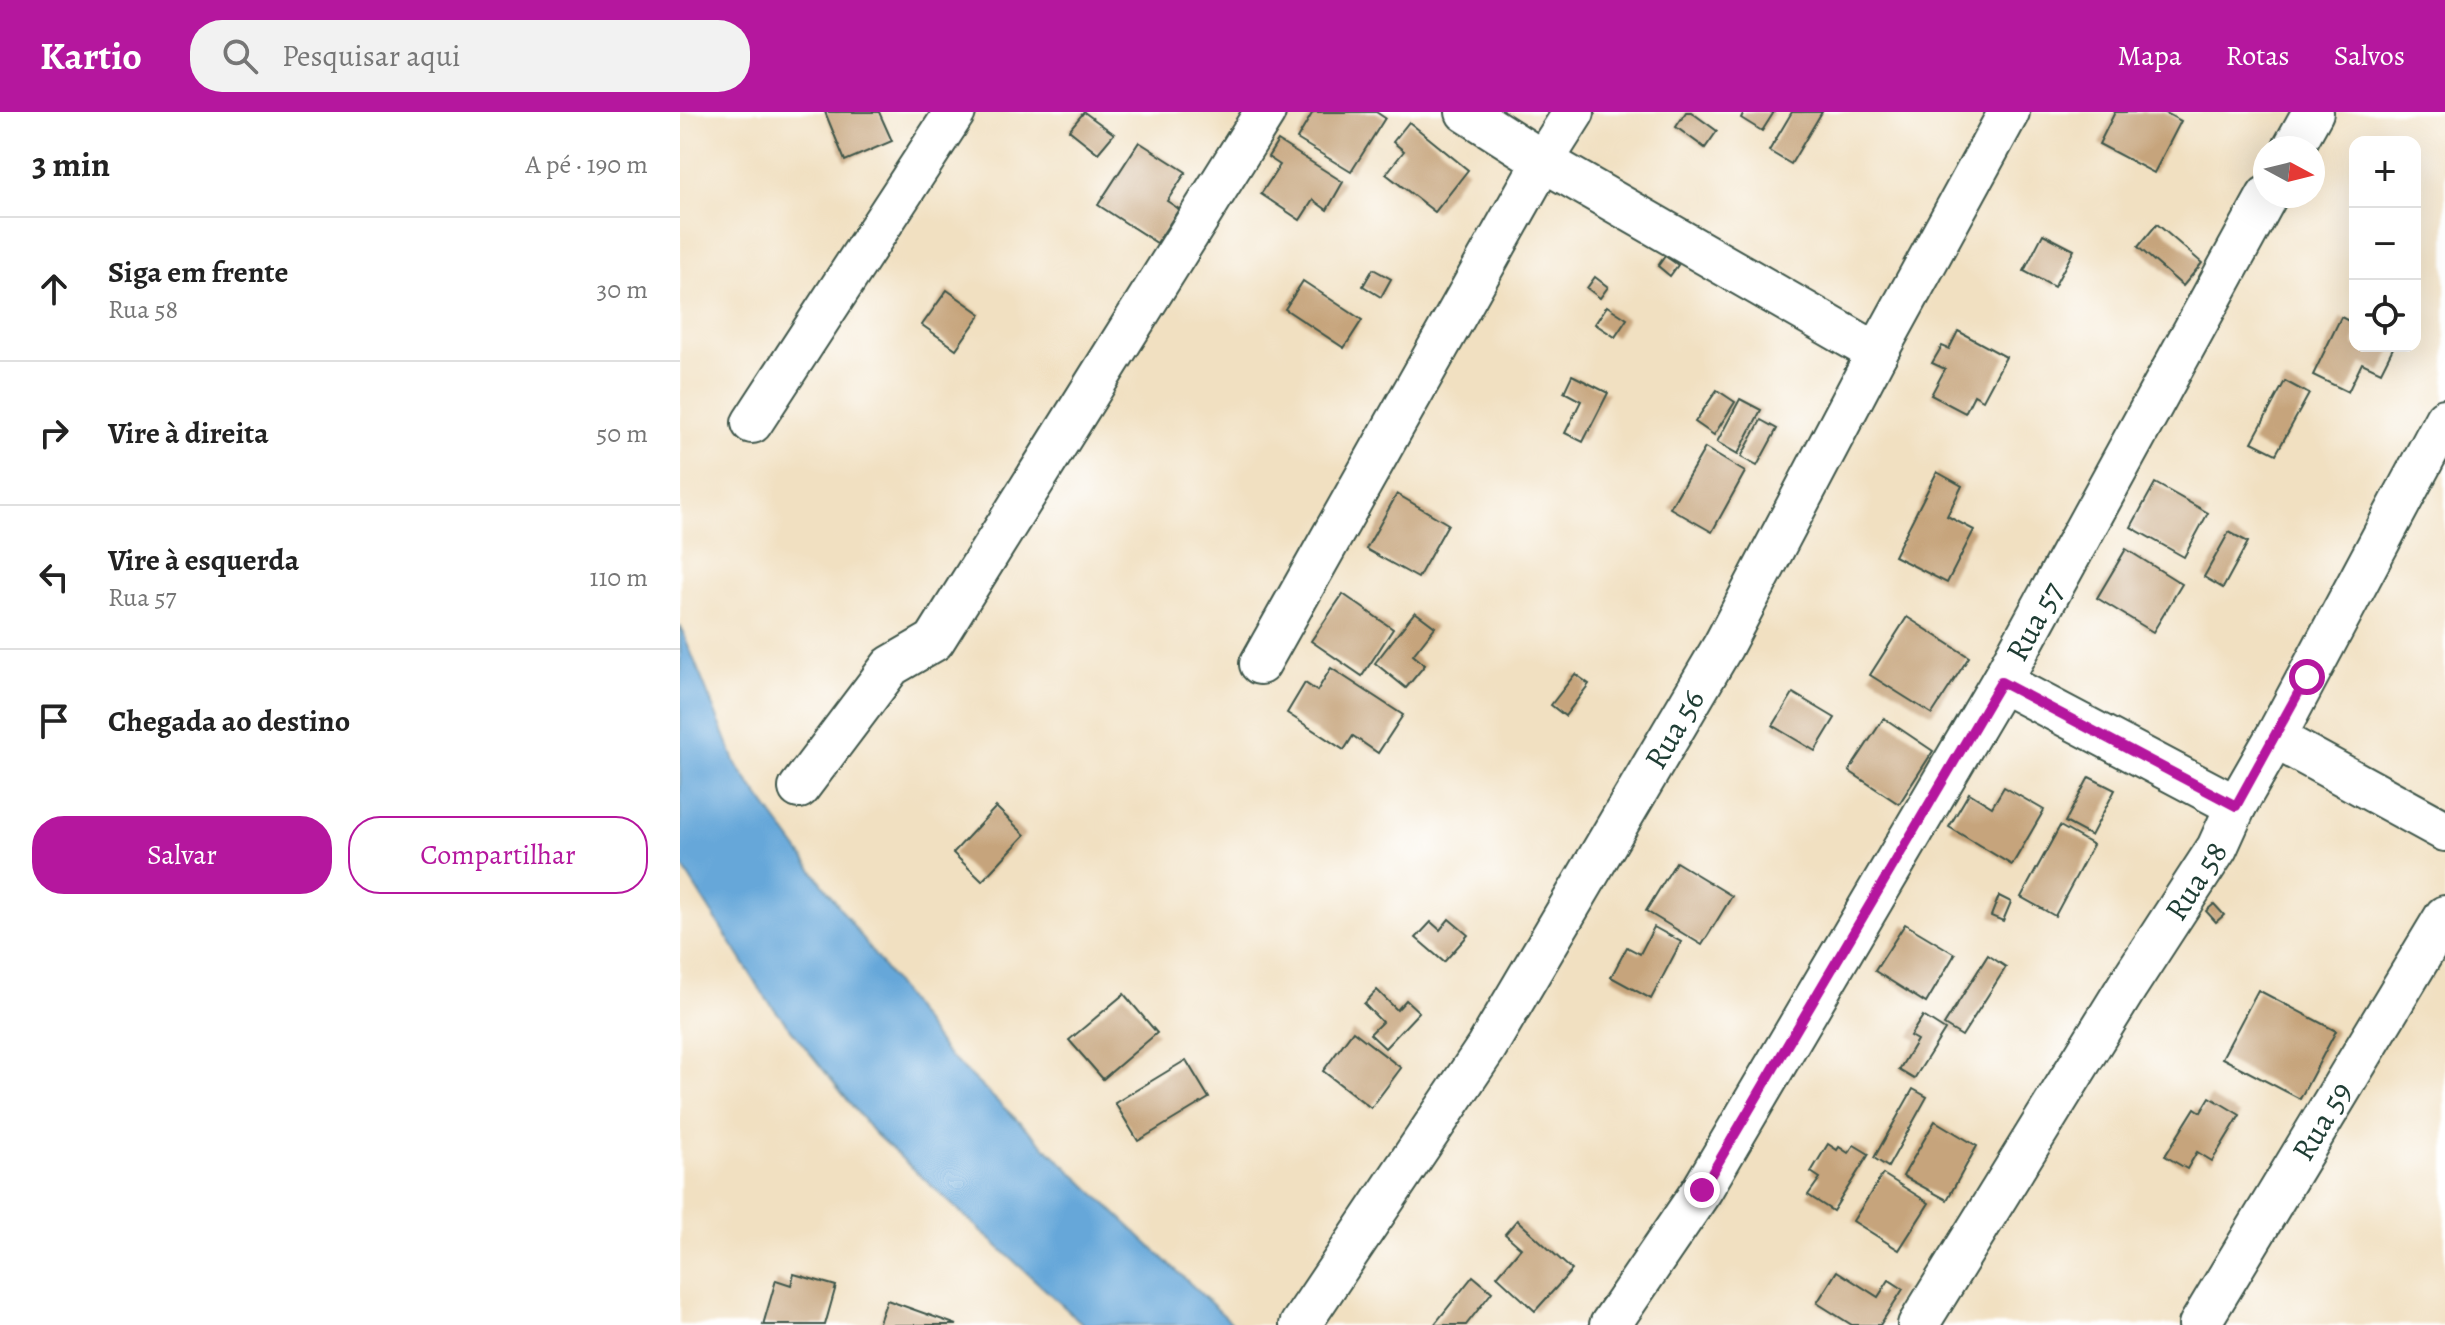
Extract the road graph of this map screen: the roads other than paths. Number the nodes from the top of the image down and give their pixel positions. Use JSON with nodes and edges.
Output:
{"nodes":[{"id":1,"x":955,"y":112,"type":"edge"},
{"id":2,"x":1265,"y":112,"type":"edge"},
{"id":3,"x":1466,"y":112,"type":"edge"},
{"id":4,"x":1574,"y":112,"type":"edge"},
{"id":5,"x":2009,"y":112,"type":"edge"},
{"id":6,"x":2313,"y":112,"type":"edge"},
{"id":7,"x":2300,"y":136,"type":"edge"},
{"id":8,"x":1543,"y":161,"type":"junction"},
{"id":9,"x":2260,"y":208,"type":"edge"},
{"id":10,"x":1877,"y":353,"type":"junction"},
{"id":11,"x":2445,"y":419,"type":"edge"},
{"id":12,"x":752,"y":423,"type":"dead end"},
{"id":13,"x":1260,"y":664,"type":"dead end"},
{"id":14,"x":2001,"y":682,"type":"junction"},
{"id":15,"x":2275,"y":738,"type":"junction"},
{"id":16,"x":799,"y":788,"type":"dead end"},
{"id":17,"x":2236,"y":806,"type":"junction"},
{"id":18,"x":2445,"y":831,"type":"edge"},
{"id":19,"x":2445,"y":916,"type":"edge"},
{"id":20,"x":1300,"y":1325,"type":"edge"},
{"id":21,"x":1610,"y":1325,"type":"edge"},
{"id":22,"x":1918,"y":1325,"type":"edge"},
{"id":23,"x":2199,"y":1325,"type":"edge"}],
"edges":[{"from":1,"to":12,"type":"street"},
{"from":2,"to":16,"type":"street"},
{"from":3,"to":8,"type":"street"},
{"from":4,"to":8,"type":"street"},
{"from":5,"to":10,"type":"street","name":"Rua 56"},
{"from":6,"to":7,"type":"street"},
{"from":8,"to":10,"type":"street"},
{"from":8,"to":13,"type":"street"},
{"from":9,"to":14,"type":"street","name":"Rua 57"},
{"from":10,"to":20,"type":"street","name":"Rua 56"},
{"from":11,"to":15,"type":"street","name":"Rua 58"},
{"from":14,"to":17,"type":"street"},
{"from":14,"to":21,"type":"street","name":"Rua 57"},
{"from":15,"to":17,"type":"street","name":"Rua 58"},
{"from":15,"to":18,"type":"street"},
{"from":17,"to":22,"type":"street","name":"Rua 58"},
{"from":19,"to":23,"type":"street","name":"Rua 59"}]}
